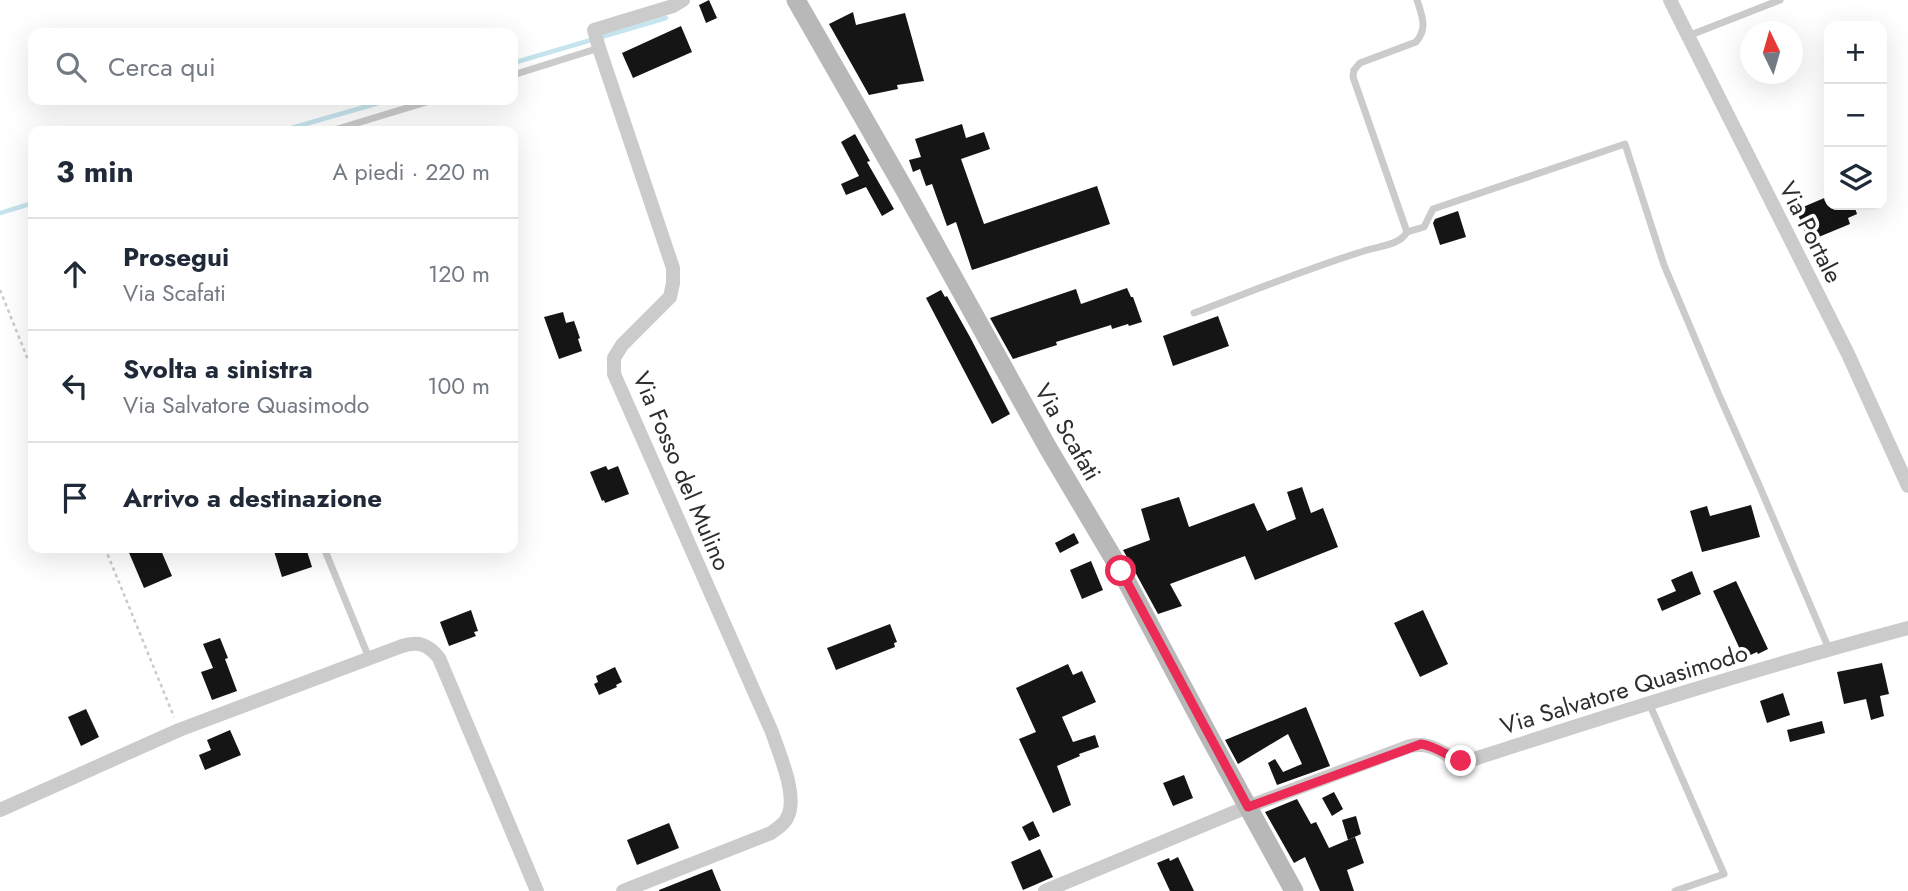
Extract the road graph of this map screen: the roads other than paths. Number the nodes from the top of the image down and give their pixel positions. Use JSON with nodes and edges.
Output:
{"nodes":[{"id":1,"x":683,"y":0,"type":"edge"},
{"id":2,"x":796,"y":0,"type":"edge"},
{"id":3,"x":1417,"y":0,"type":"edge"},
{"id":4,"x":1670,"y":0,"type":"edge"},
{"id":5,"x":1780,"y":0,"type":"edge"},
{"id":6,"x":1688,"y":36,"type":"junction"},
{"id":7,"x":599,"y":48,"type":"junction"},
{"id":8,"x":518,"y":73,"type":"edge"},
{"id":9,"x":417,"y":105,"type":"edge"},
{"id":10,"x":347,"y":126,"type":"edge"},
{"id":11,"x":1408,"y":232,"type":"junction"},
{"id":12,"x":1194,"y":313,"type":"dead end"},
{"id":13,"x":1908,"y":486,"type":"edge"},
{"id":14,"x":326,"y":553,"type":"edge"},
{"id":15,"x":1908,"y":628,"type":"edge"},
{"id":16,"x":1829,"y":649,"type":"junction"},
{"id":17,"x":369,"y":658,"type":"junction"},
{"id":18,"x":1649,"y":703,"type":"junction"},
{"id":19,"x":1248,"y":807,"type":"junction"},
{"id":20,"x":0,"y":810,"type":"edge"},
{"id":21,"x":537,"y":891,"type":"edge"},
{"id":22,"x":623,"y":891,"type":"edge"},
{"id":23,"x":1045,"y":891,"type":"edge"},
{"id":24,"x":1294,"y":891,"type":"edge"},
{"id":25,"x":1675,"y":891,"type":"edge"}],
"edges":[{"from":1,"to":7,"type":"street","name":"Via Fosso del Mulino"},
{"from":2,"to":19,"type":"street","name":"Via Scafati"},
{"from":3,"to":11,"type":"lane"},
{"from":4,"to":6,"type":"street","name":"Via Portale"},
{"from":5,"to":6,"type":"lane"},
{"from":6,"to":13,"type":"street","name":"Via Portale"},
{"from":7,"to":8,"type":"lane"},
{"from":7,"to":22,"type":"street","name":"Via Fosso del Mulino"},
{"from":9,"to":10,"type":"lane"},
{"from":11,"to":12,"type":"lane"},
{"from":11,"to":16,"type":"lane"},
{"from":14,"to":17,"type":"lane"},
{"from":15,"to":16,"type":"street","name":"Via Salvatore Quasimodo"},
{"from":16,"to":18,"type":"street","name":"Via Salvatore Quasimodo"},
{"from":17,"to":20,"type":"street"},
{"from":17,"to":21,"type":"street"},
{"from":18,"to":19,"type":"street","name":"Via Salvatore Quasimodo"},
{"from":18,"to":25,"type":"lane"},
{"from":19,"to":23,"type":"street","name":"Via Salvatore Quasimodo"},
{"from":19,"to":24,"type":"street","name":"Via Scafati"}]}
